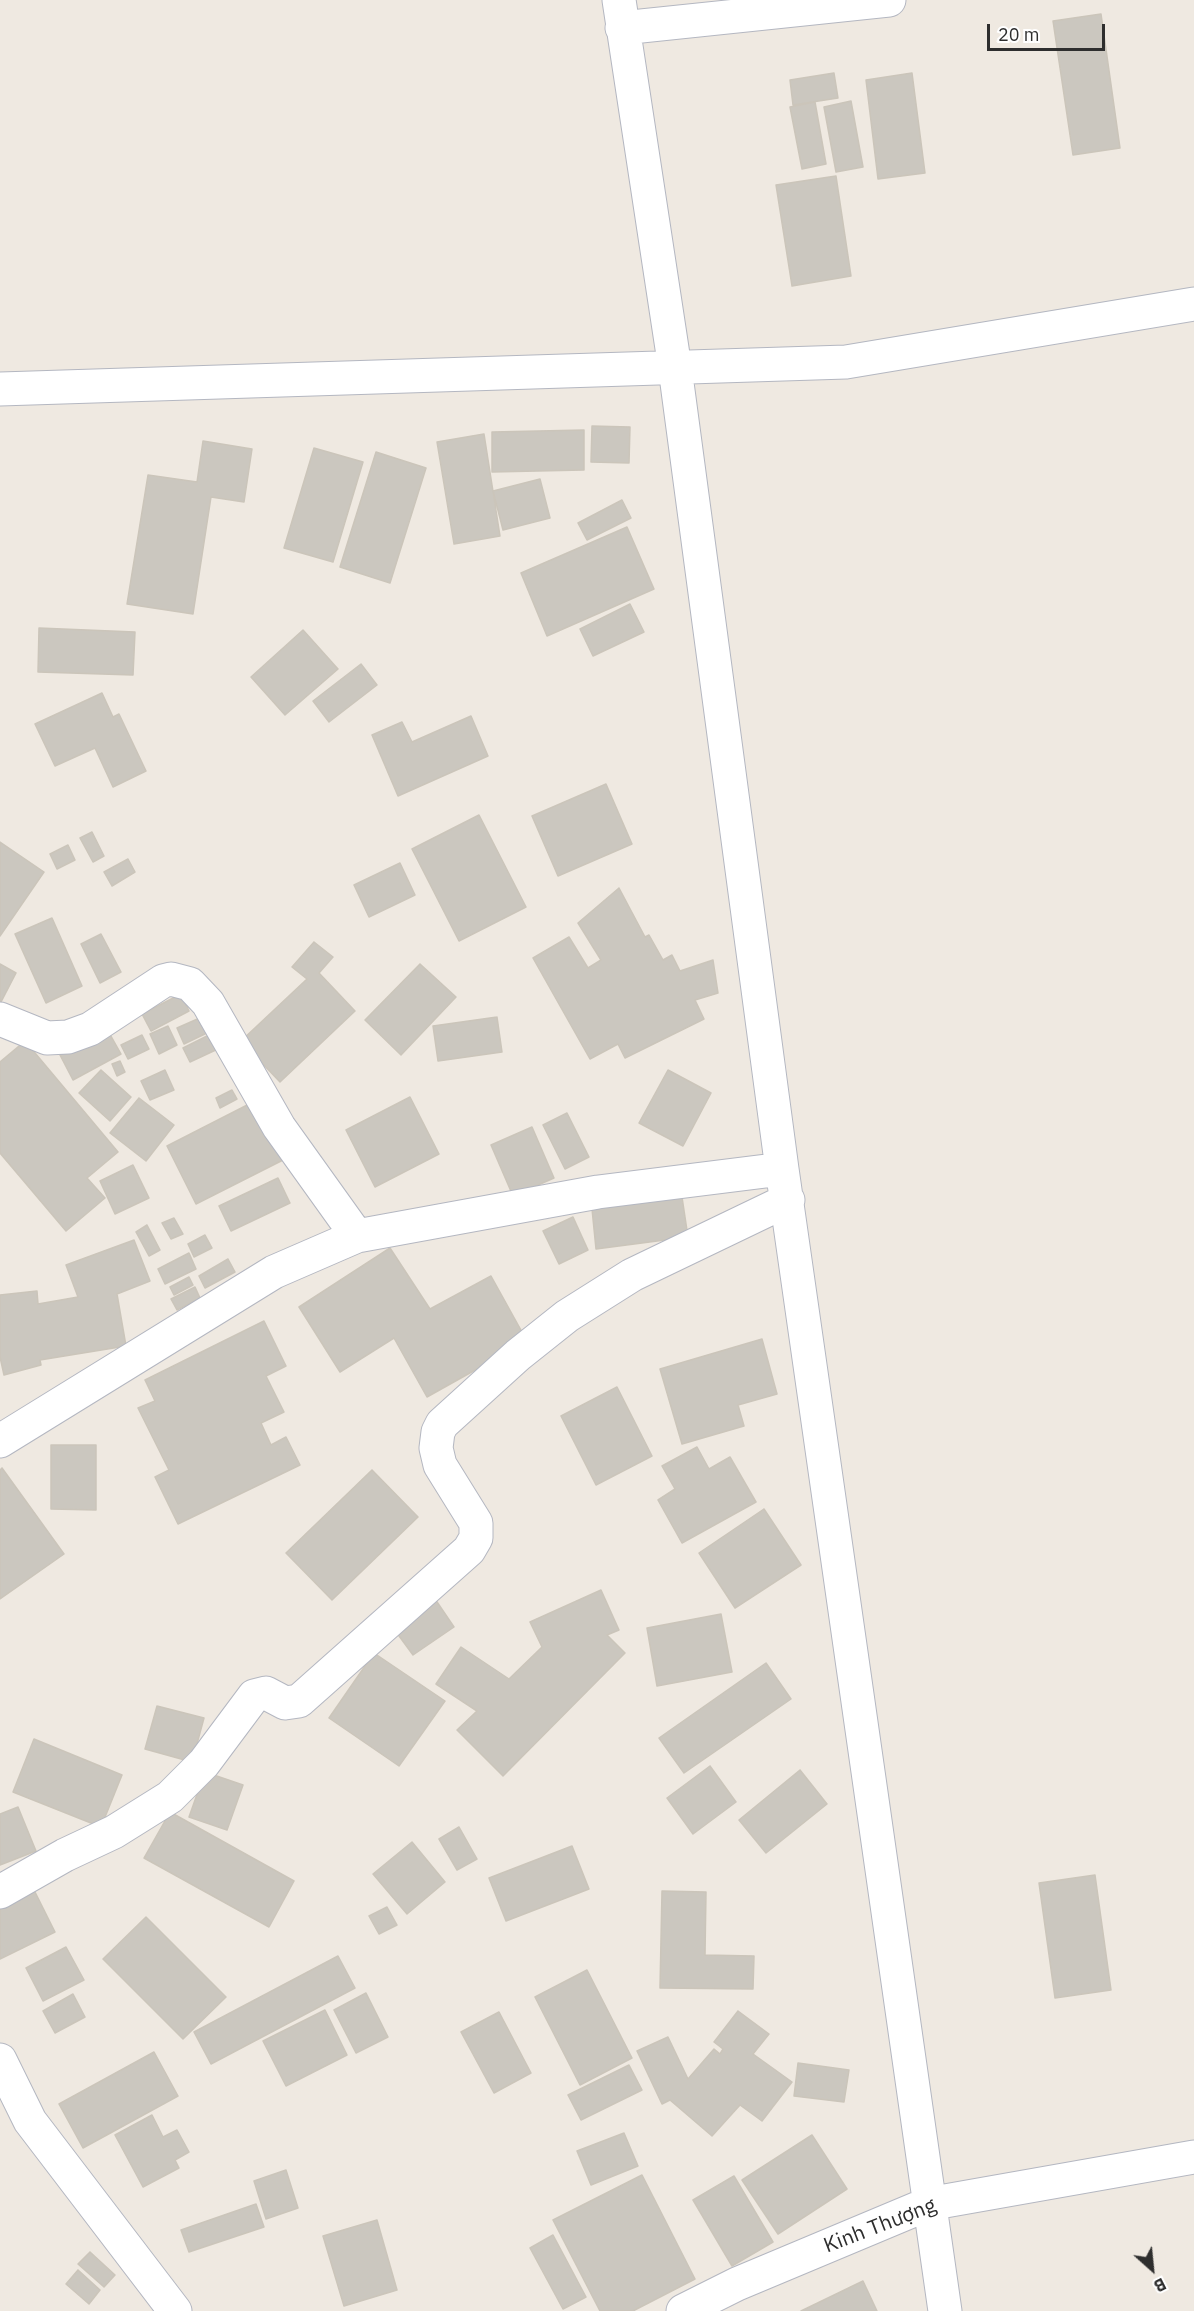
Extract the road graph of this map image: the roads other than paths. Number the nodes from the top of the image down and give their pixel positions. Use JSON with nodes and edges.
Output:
{"nodes":[{"id":1,"x":889,"y":0,"type":"edge"},
{"id":2,"x":620,"y":14,"type":"edge"},
{"id":3,"x":1194,"y":304,"type":"edge"},
{"id":4,"x":675,"y":368,"type":"junction"},
{"id":5,"x":0,"y":389,"type":"edge"},
{"id":6,"x":0,"y":1019,"type":"edge"},
{"id":7,"x":782,"y":1168,"type":"junction"},
{"id":8,"x":788,"y":1200,"type":"junction"},
{"id":9,"x":357,"y":1236,"type":"junction"},
{"id":10,"x":0,"y":1441,"type":"edge"},
{"id":11,"x":0,"y":1892,"type":"edge"},
{"id":12,"x":0,"y":2060,"type":"edge"},
{"id":13,"x":1194,"y":2157,"type":"edge"},
{"id":14,"x":928,"y":2204,"type":"junction"},
{"id":15,"x":175,"y":2311,"type":"edge"},
{"id":16,"x":683,"y":2311,"type":"edge"},
{"id":17,"x":945,"y":2311,"type":"edge"}],
"edges":[{"from":1,"to":2,"type":"street"},
{"from":2,"to":4,"type":"street"},
{"from":3,"to":4,"type":"street"},
{"from":4,"to":5,"type":"street"},
{"from":4,"to":7,"type":"street"},
{"from":6,"to":9,"type":"street"},
{"from":7,"to":8,"type":"street"},
{"from":7,"to":9,"type":"street"},
{"from":8,"to":11,"type":"street"},
{"from":8,"to":14,"type":"street"},
{"from":9,"to":10,"type":"street"},
{"from":12,"to":15,"type":"street"},
{"from":13,"to":14,"type":"street","name":"Kinh Thượng"},
{"from":14,"to":16,"type":"street","name":"Kinh Thượng"},
{"from":14,"to":17,"type":"street"}]}
